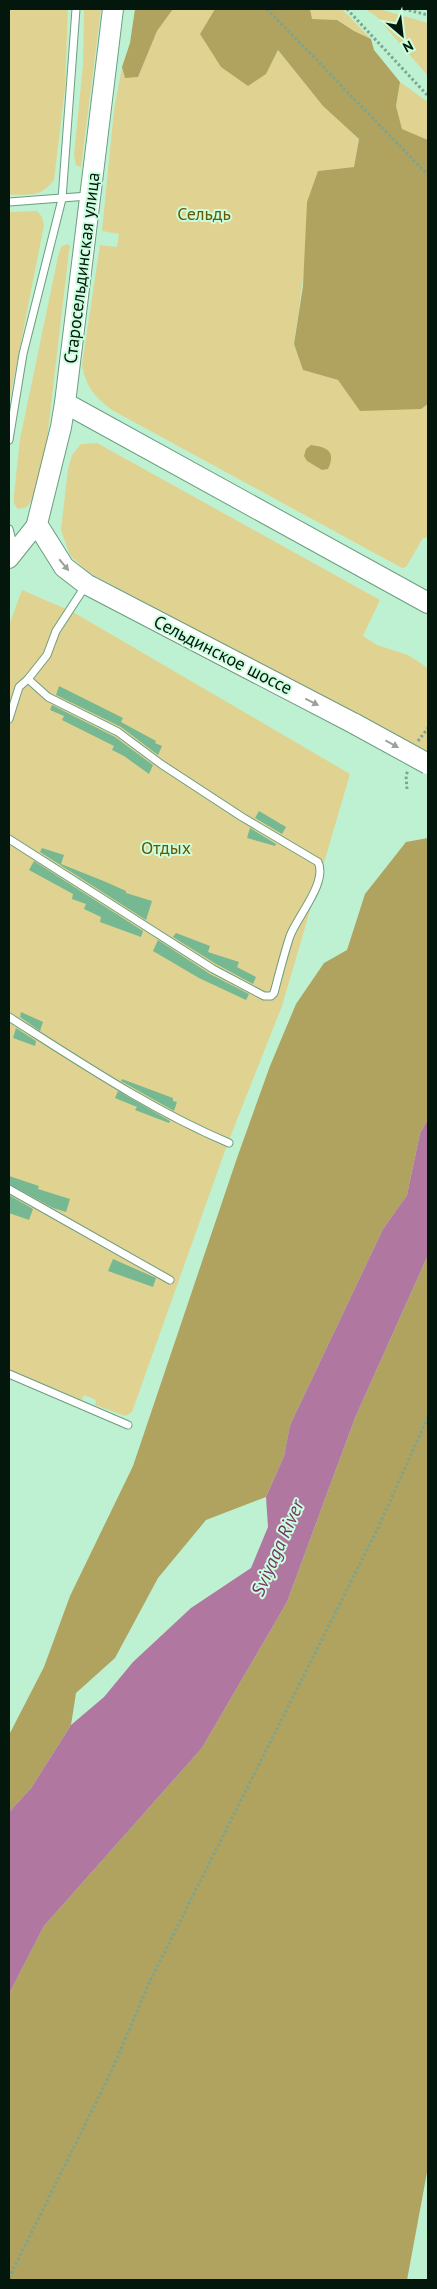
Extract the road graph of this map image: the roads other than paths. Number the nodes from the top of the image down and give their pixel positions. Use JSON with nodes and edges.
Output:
{"nodes":[{"id":1,"x":76,"y":9,"type":"edge"},
{"id":2,"x":113,"y":9,"type":"edge"},
{"id":3,"x":91,"y":195,"type":"junction"},
{"id":4,"x":62,"y":199,"type":"junction"},
{"id":5,"x":9,"y":202,"type":"edge"},
{"id":6,"x":65,"y":403,"type":"junction"},
{"id":7,"x":9,"y":440,"type":"edge"},
{"id":8,"x":37,"y":524,"type":"junction"},
{"id":9,"x":9,"y":529,"type":"edge"},
{"id":10,"x":12,"y":555,"type":"edge"},
{"id":11,"x":86,"y":584,"type":"junction"},
{"id":12,"x":428,"y":604,"type":"edge"},
{"id":13,"x":28,"y":679,"type":"junction"},
{"id":14,"x":9,"y":719,"type":"edge"},
{"id":15,"x":428,"y":764,"type":"edge"},
{"id":16,"x":9,"y":840,"type":"edge"},
{"id":17,"x":9,"y":1017,"type":"edge"},
{"id":18,"x":229,"y":1143,"type":"dead end"},
{"id":19,"x":9,"y":1189,"type":"edge"},
{"id":20,"x":170,"y":1280,"type":"dead end"},
{"id":21,"x":9,"y":1374,"type":"edge"},
{"id":22,"x":128,"y":1425,"type":"dead end"}],
"edges":[{"from":1,"to":4,"type":"lane"},
{"from":2,"to":3,"type":"main road","name":"Старосельдинская улица"},
{"from":3,"to":4,"type":"lane"},
{"from":3,"to":6,"type":"main road","name":"Старосельдинская улица"},
{"from":4,"to":5,"type":"lane"},
{"from":4,"to":7,"type":"lane"},
{"from":6,"to":8,"type":"main road","name":"Старосельдинская улица"},
{"from":6,"to":12,"type":"main road"},
{"from":8,"to":10,"type":"street"},
{"from":8,"to":11,"type":"main road","name":"Сельдинское шоссе","one_way":true},
{"from":9,"to":10,"type":"lane"},
{"from":11,"to":13,"type":"lane"},
{"from":11,"to":15,"type":"main road","name":"Сельдинское шоссе","one_way":true,"bridge":true},
{"from":13,"to":14,"type":"lane"},
{"from":13,"to":16,"type":"lane"},
{"from":17,"to":18,"type":"lane"},
{"from":19,"to":20,"type":"lane"},
{"from":21,"to":22,"type":"lane"}]}
